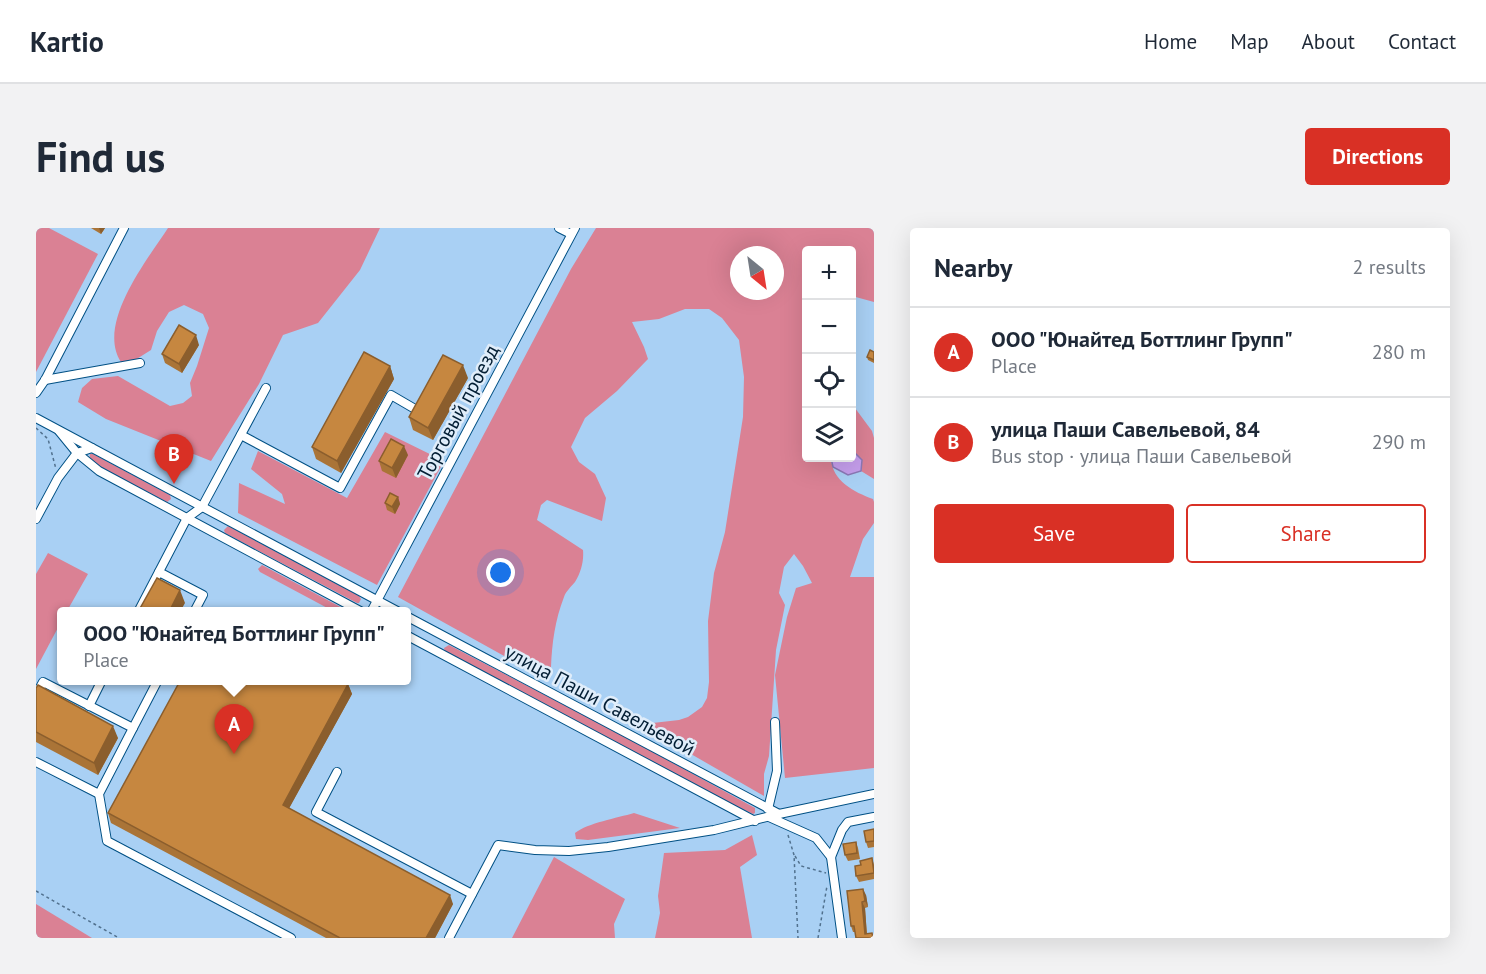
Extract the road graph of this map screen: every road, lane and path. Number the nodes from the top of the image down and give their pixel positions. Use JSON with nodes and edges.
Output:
{"nodes":[{"id":1,"x":124,"y":228,"type":"edge"},
{"id":2,"x":559,"y":228,"type":"edge"},
{"id":3,"x":573,"y":231,"type":"edge"},
{"id":4,"x":140,"y":363,"type":"dead end"},
{"id":5,"x":45,"y":380,"type":"junction"},
{"id":6,"x":266,"y":388,"type":"dead end"},
{"id":7,"x":36,"y":393,"type":"edge"},
{"id":8,"x":415,"y":409,"type":"edge"},
{"id":9,"x":36,"y":417,"type":"edge"},
{"id":10,"x":36,"y":428,"type":"edge"},
{"id":11,"x":58,"y":429,"type":"junction"},
{"id":12,"x":241,"y":435,"type":"junction"},
{"id":13,"x":75,"y":439,"type":"junction"},
{"id":14,"x":93,"y":448,"type":"junction"},
{"id":15,"x":77,"y":453,"type":"junction"},
{"id":16,"x":58,"y":478,"type":"junction"},
{"id":17,"x":202,"y":507,"type":"junction"},
{"id":18,"x":187,"y":518,"type":"junction"},
{"id":19,"x":36,"y":519,"type":"edge"},
{"id":20,"x":159,"y":572,"type":"junction"},
{"id":21,"x":377,"y":600,"type":"junction"},
{"id":22,"x":141,"y":607,"type":"edge"},
{"id":23,"x":196,"y":607,"type":"edge"},
{"id":24,"x":353,"y":607,"type":"edge"},
{"id":25,"x":374,"y":607,"type":"edge"},
{"id":26,"x":390,"y":607,"type":"edge"},
{"id":27,"x":411,"y":619,"type":"edge"},
{"id":28,"x":411,"y":638,"type":"edge"},
{"id":29,"x":100,"y":685,"type":"edge"},
{"id":30,"x":156,"y":685,"type":"edge"},
{"id":31,"x":36,"y":696,"type":"edge"},
{"id":32,"x":89,"y":706,"type":"junction"},
{"id":33,"x":775,"y":723,"type":"dead end"},
{"id":34,"x":133,"y":728,"type":"junction"},
{"id":35,"x":36,"y":762,"type":"edge"},
{"id":36,"x":338,"y":772,"type":"dead end"},
{"id":37,"x":99,"y":794,"type":"junction"},
{"id":38,"x":874,"y":794,"type":"edge"},
{"id":39,"x":769,"y":813,"type":"junction"},
{"id":40,"x":874,"y":817,"type":"edge"},
{"id":41,"x":755,"y":821,"type":"junction"},
{"id":42,"x":784,"y":823,"type":"junction"},
{"id":43,"x":794,"y":855,"type":"junction"},
{"id":44,"x":831,"y":857,"type":"junction"},
{"id":45,"x":831,"y":871,"type":"junction"},
{"id":46,"x":36,"y":891,"type":"edge"},
{"id":47,"x":472,"y":894,"type":"junction"},
{"id":48,"x":119,"y":938,"type":"edge"},
{"id":49,"x":291,"y":938,"type":"edge"},
{"id":50,"x":449,"y":938,"type":"edge"},
{"id":51,"x":799,"y":938,"type":"edge"},
{"id":52,"x":818,"y":938,"type":"edge"},
{"id":53,"x":842,"y":938,"type":"edge"}],
"edges":[{"from":1,"to":5,"type":"street"},
{"from":2,"to":3,"type":"street"},
{"from":3,"to":21,"type":"street","name":"Торговый проезд"},
{"from":4,"to":5,"type":"street"},
{"from":5,"to":7,"type":"street"},
{"from":6,"to":12,"type":"street"},
{"from":8,"to":12,"type":"street"},
{"from":9,"to":11,"type":"street"},
{"from":10,"to":16,"type":"path"},
{"from":11,"to":13,"type":"street"},
{"from":11,"to":15,"type":"street"},
{"from":12,"to":17,"type":"street"},
{"from":13,"to":14,"type":"street"},
{"from":13,"to":15,"type":"street"},
{"from":14,"to":15,"type":"street"},
{"from":14,"to":17,"type":"street"},
{"from":15,"to":16,"type":"street"},
{"from":15,"to":18,"type":"street"},
{"from":16,"to":19,"type":"street"},
{"from":17,"to":18,"type":"street"},
{"from":17,"to":21,"type":"street"},
{"from":18,"to":20,"type":"street"},
{"from":18,"to":24,"type":"street"},
{"from":20,"to":22,"type":"street"},
{"from":20,"to":23,"type":"street"},
{"from":21,"to":25,"type":"street","name":"Торговый проезд"},
{"from":21,"to":26,"type":"street"},
{"from":27,"to":39,"type":"street","name":"улица Паши Савельевой"},
{"from":28,"to":41,"type":"street","name":"улица Паши Савельевой"},
{"from":29,"to":32,"type":"street"},
{"from":30,"to":34,"type":"street"},
{"from":31,"to":32,"type":"street"},
{"from":32,"to":34,"type":"street"},
{"from":33,"to":39,"type":"street"},
{"from":34,"to":37,"type":"street"},
{"from":35,"to":37,"type":"street"},
{"from":36,"to":47,"type":"street"},
{"from":37,"to":49,"type":"street"},
{"from":38,"to":39,"type":"street","name":"улица Паши Савельевой"},
{"from":39,"to":41,"type":"street"},
{"from":39,"to":42,"type":"street"},
{"from":40,"to":44,"type":"street"},
{"from":41,"to":47,"type":"street"},
{"from":42,"to":43,"type":"path"},
{"from":42,"to":44,"type":"street"},
{"from":43,"to":45,"type":"path"},
{"from":43,"to":51,"type":"path"},
{"from":44,"to":45,"type":"street"},
{"from":45,"to":52,"type":"path"},
{"from":45,"to":53,"type":"street"},
{"from":46,"to":48,"type":"path"},
{"from":47,"to":50,"type":"street"}]}
